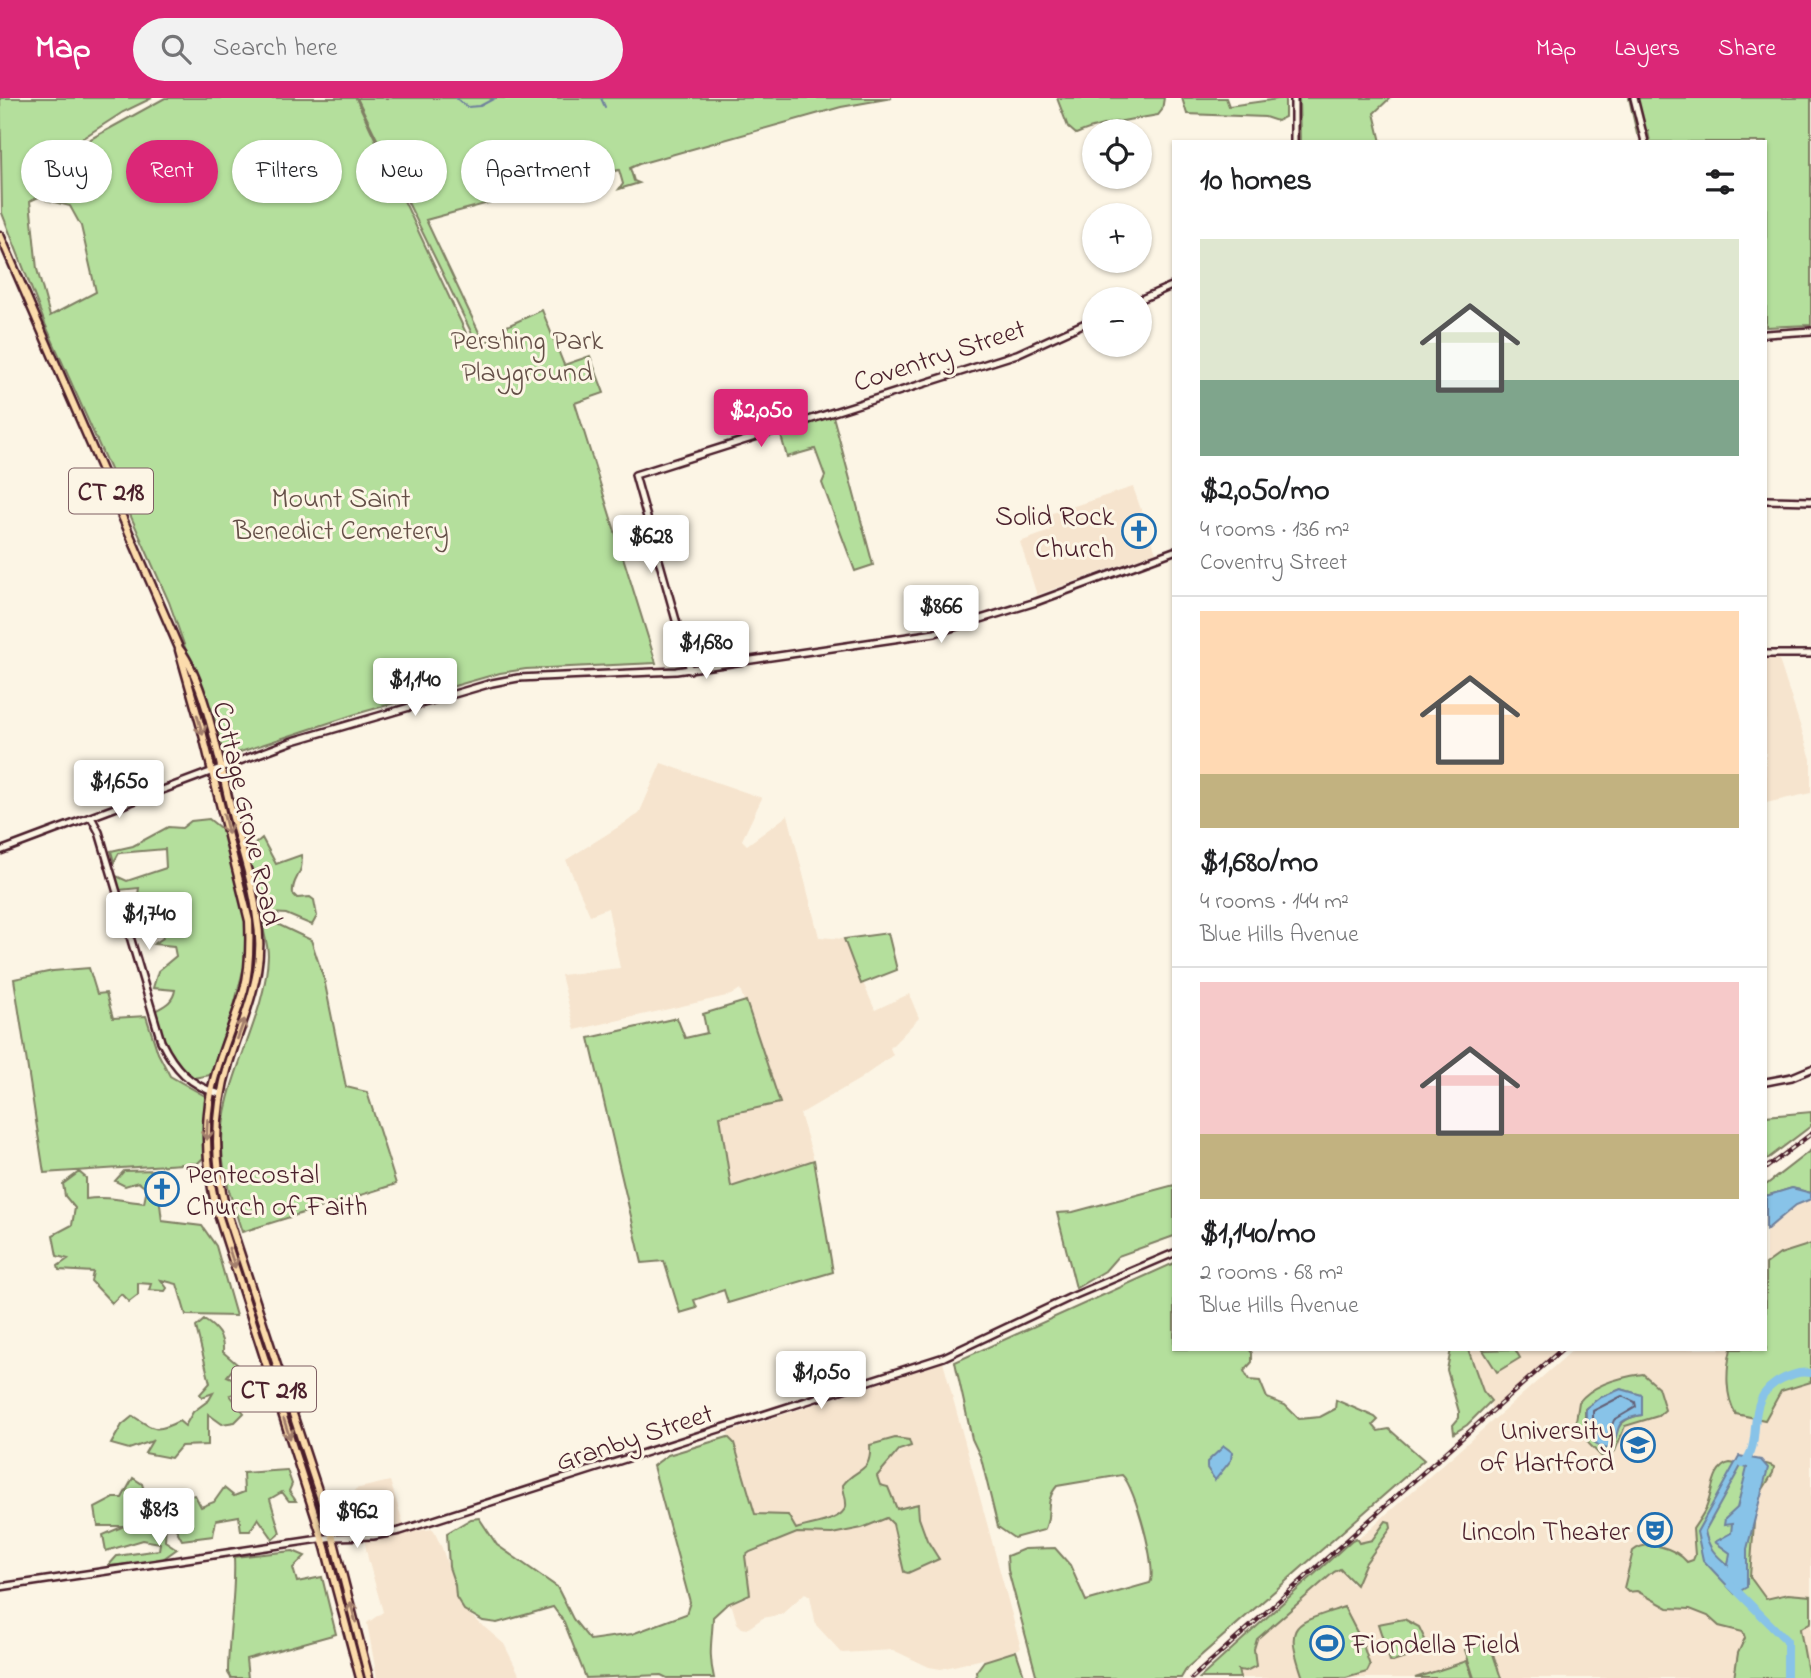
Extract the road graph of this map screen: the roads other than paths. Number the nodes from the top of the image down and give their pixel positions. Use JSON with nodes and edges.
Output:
{"nodes":[{"id":1,"x":1294,"y":98,"type":"edge"},
{"id":2,"x":1634,"y":98,"type":"edge"},
{"id":3,"x":1294,"y":140,"type":"edge"},
{"id":4,"x":1644,"y":140,"type":"edge"},
{"id":5,"x":0,"y":235,"type":"edge"},
{"id":6,"x":1172,"y":286,"type":"edge"},
{"id":7,"x":1152,"y":294,"type":"edge"},
{"id":8,"x":1082,"y":324,"type":"edge"},
{"id":9,"x":1811,"y":331,"type":"edge"},
{"id":10,"x":1767,"y":334,"type":"edge"},
{"id":11,"x":1767,"y":500,"type":"edge"},
{"id":12,"x":1811,"y":500,"type":"edge"},
{"id":13,"x":1172,"y":552,"type":"edge"},
{"id":14,"x":179,"y":648,"type":"junction"},
{"id":15,"x":1767,"y":654,"type":"edge"},
{"id":16,"x":1811,"y":654,"type":"edge"},
{"id":17,"x":690,"y":670,"type":"junction"},
{"id":18,"x":221,"y":767,"type":"junction"},
{"id":19,"x":212,"y":770,"type":"junction"},
{"id":20,"x":92,"y":817,"type":"junction"},
{"id":21,"x":0,"y":851,"type":"edge"},
{"id":22,"x":1811,"y":1069,"type":"edge"},
{"id":23,"x":1767,"y":1082,"type":"edge"},
{"id":24,"x":211,"y":1091,"type":"junction"},
{"id":25,"x":220,"y":1094,"type":"junction"},
{"id":26,"x":1172,"y":1254,"type":"edge"},
{"id":27,"x":333,"y":1537,"type":"junction"},
{"id":28,"x":322,"y":1539,"type":"junction"},
{"id":29,"x":0,"y":1587,"type":"edge"},
{"id":30,"x":360,"y":1678,"type":"edge"},
{"id":31,"x":369,"y":1678,"type":"edge"}],
"edges":[{"from":1,"to":3,"type":"main road"},
{"from":2,"to":4,"type":"main road"},
{"from":5,"to":14,"type":"main road","name":"Cottage Grove Road","number":"CT 218"},
{"from":6,"to":7,"type":"main road"},
{"from":8,"to":17,"type":"main road","name":"Coventry Street"},
{"from":9,"to":10,"type":"main road"},
{"from":11,"to":12,"type":"main road"},
{"from":13,"to":17,"type":"main road"},
{"from":14,"to":18,"type":"main road","name":"Cottage Grove Road","number":"CT 218"},
{"from":14,"to":19,"type":"main road","name":"Cottage Grove Road","number":"CT 218","one_way":true},
{"from":15,"to":16,"type":"main road"},
{"from":17,"to":18,"type":"main road"},
{"from":18,"to":19,"type":"main road"},
{"from":25,"to":18,"type":"main road","name":"Cottage Grove Road","number":"CT 218","one_way":true},
{"from":19,"to":20,"type":"main road"},
{"from":19,"to":24,"type":"main road","name":"Cottage Grove Road","number":"CT 218","one_way":true},
{"from":20,"to":21,"type":"main road"},
{"from":20,"to":24,"type":"main road"},
{"from":22,"to":23,"type":"main road"},
{"from":24,"to":25,"type":"main road"},
{"from":24,"to":28,"type":"main road","name":"Cottage Grove Road","number":"CT 218","one_way":true},
{"from":25,"to":27,"type":"main road","name":"Cottage Grove Road","number":"CT 218"},
{"from":26,"to":27,"type":"main road","name":"Granby Street"},
{"from":27,"to":28,"type":"main road","name":"Granby Street"},
{"from":31,"to":27,"type":"main road","name":"Cottage Grove Road","number":"CT 218","one_way":true},
{"from":28,"to":29,"type":"main road","name":"Granby Street"},
{"from":28,"to":30,"type":"main road","name":"Cottage Grove Road","number":"CT 218"}]}
